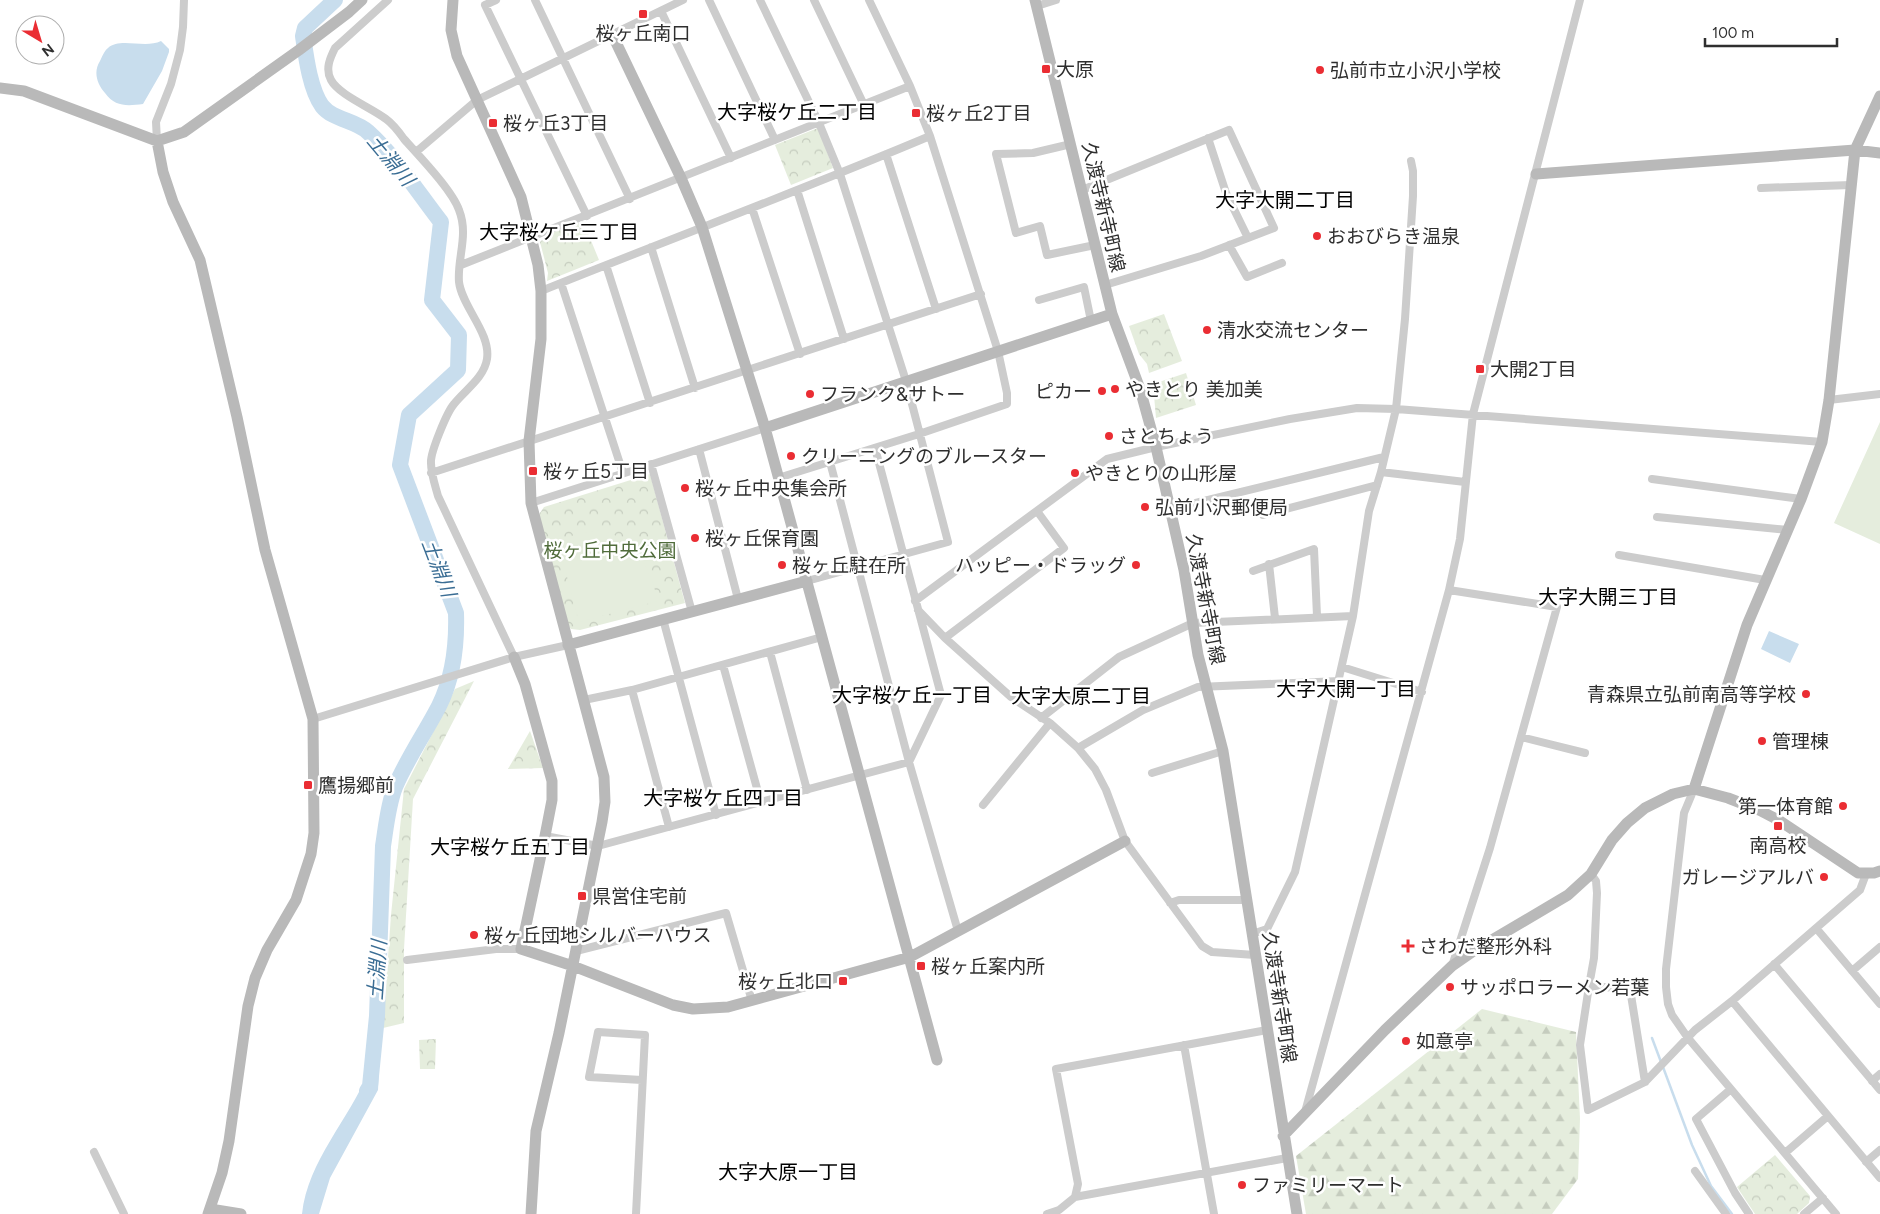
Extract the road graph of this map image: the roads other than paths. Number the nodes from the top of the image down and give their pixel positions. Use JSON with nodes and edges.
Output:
{"nodes":[{"id":1,"x":184,"y":0,"type":"edge"},
{"id":2,"x":362,"y":0,"type":"edge"},
{"id":3,"x":388,"y":0,"type":"edge"},
{"id":4,"x":453,"y":0,"type":"edge"},
{"id":5,"x":496,"y":0,"type":"edge"},
{"id":6,"x":535,"y":0,"type":"edge"},
{"id":7,"x":683,"y":0,"type":"edge"},
{"id":8,"x":709,"y":0,"type":"edge"},
{"id":9,"x":760,"y":0,"type":"edge"},
{"id":10,"x":814,"y":0,"type":"edge"},
{"id":11,"x":868,"y":0,"type":"edge"},
{"id":12,"x":1056,"y":0,"type":"edge"},
{"id":13,"x":1580,"y":0,"type":"edge"},
{"id":14,"x":1036,"y":3,"type":"edge"},
{"id":15,"x":661,"y":11,"type":"junction"},
{"id":16,"x":612,"y":34,"type":"junction"},
{"id":17,"x":563,"y":58,"type":"junction"},
{"id":18,"x":520,"y":79,"type":"junction"},
{"id":19,"x":910,"y":86,"type":"junction"},
{"id":20,"x":0,"y":88,"type":"edge"},
{"id":21,"x":1880,"y":96,"type":"edge"},
{"id":22,"x":477,"y":100,"type":"junction"},
{"id":23,"x":864,"y":105,"type":"junction"},
{"id":24,"x":820,"y":123,"type":"junction"},
{"id":25,"x":930,"y":136,"type":"junction"},
{"id":26,"x":1208,"y":138,"type":"junction"},
{"id":27,"x":775,"y":140,"type":"junction"},
{"id":28,"x":157,"y":141,"type":"junction"},
{"id":29,"x":1071,"y":144,"type":"junction"},
{"id":30,"x":1855,"y":150,"type":"junction"},
{"id":31,"x":416,"y":152,"type":"junction"},
{"id":32,"x":1880,"y":153,"type":"edge"},
{"id":33,"x":886,"y":154,"type":"junction"},
{"id":34,"x":731,"y":158,"type":"junction"},
{"id":35,"x":1411,"y":161,"type":"dead end"},
{"id":36,"x":840,"y":174,"type":"junction"},
{"id":37,"x":1536,"y":174,"type":"junction"},
{"id":38,"x":681,"y":178,"type":"junction"},
{"id":39,"x":1851,"y":185,"type":"junction"},
{"id":40,"x":1761,"y":188,"type":"dead end"},
{"id":41,"x":797,"y":190,"type":"junction"},
{"id":42,"x":1082,"y":190,"type":"junction"},
{"id":43,"x":630,"y":199,"type":"junction"},
{"id":44,"x":752,"y":208,"type":"junction"},
{"id":45,"x":587,"y":216,"type":"junction"},
{"id":46,"x":702,"y":227,"type":"junction"},
{"id":47,"x":533,"y":238,"type":"junction"},
{"id":48,"x":1248,"y":238,"type":"junction"},
{"id":49,"x":1095,"y":245,"type":"junction"},
{"id":50,"x":1229,"y":245,"type":"junction"},
{"id":51,"x":651,"y":247,"type":"junction"},
{"id":52,"x":1282,"y":264,"type":"dead end"},
{"id":53,"x":461,"y":265,"type":"junction"},
{"id":54,"x":606,"y":265,"type":"junction"},
{"id":55,"x":561,"y":283,"type":"junction"},
{"id":56,"x":1105,"y":285,"type":"junction"},
{"id":57,"x":541,"y":291,"type":"junction"},
{"id":58,"x":981,"y":294,"type":"junction"},
{"id":59,"x":1039,"y":300,"type":"dead end"},
{"id":60,"x":936,"y":309,"type":"junction"},
{"id":61,"x":1112,"y":314,"type":"junction"},
{"id":62,"x":1091,"y":321,"type":"junction"},
{"id":63,"x":889,"y":325,"type":"junction"},
{"id":64,"x":844,"y":339,"type":"junction"},
{"id":65,"x":998,"y":351,"type":"junction"},
{"id":66,"x":800,"y":354,"type":"junction"},
{"id":67,"x":747,"y":371,"type":"junction"},
{"id":68,"x":906,"y":382,"type":"junction"},
{"id":69,"x":695,"y":388,"type":"junction"},
{"id":70,"x":1880,"y":394,"type":"edge"},
{"id":71,"x":1829,"y":400,"type":"junction"},
{"id":72,"x":650,"y":402,"type":"junction"},
{"id":73,"x":1396,"y":409,"type":"junction"},
{"id":74,"x":1472,"y":414,"type":"junction"},
{"id":75,"x":605,"y":417,"type":"junction"},
{"id":76,"x":765,"y":428,"type":"junction"},
{"id":77,"x":920,"y":434,"type":"junction"},
{"id":78,"x":529,"y":441,"type":"junction"},
{"id":79,"x":1822,"y":442,"type":"junction"},
{"id":80,"x":1156,"y":446,"type":"junction"},
{"id":81,"x":874,"y":448,"type":"junction"},
{"id":82,"x":699,"y":449,"type":"junction"},
{"id":83,"x":1384,"y":457,"type":"junction"},
{"id":84,"x":830,"y":462,"type":"junction"},
{"id":85,"x":651,"y":464,"type":"junction"},
{"id":86,"x":1381,"y":472,"type":"junction"},
{"id":87,"x":431,"y":473,"type":"junction"},
{"id":88,"x":624,"y":473,"type":"junction"},
{"id":89,"x":778,"y":478,"type":"junction"},
{"id":90,"x":1652,"y":479,"type":"dead end"},
{"id":91,"x":1465,"y":482,"type":"junction"},
{"id":92,"x":1377,"y":485,"type":"junction"},
{"id":93,"x":1801,"y":499,"type":"junction"},
{"id":94,"x":531,"y":503,"type":"junction"},
{"id":95,"x":1171,"y":509,"type":"junction"},
{"id":96,"x":1037,"y":511,"type":"junction"},
{"id":97,"x":1263,"y":515,"type":"dead end"},
{"id":98,"x":1656,"y":517,"type":"dead end"},
{"id":99,"x":1788,"y":530,"type":"junction"},
{"id":100,"x":902,"y":555,"type":"junction"},
{"id":101,"x":1619,"y":556,"type":"dead end"},
{"id":102,"x":1269,"y":564,"type":"junction"},
{"id":103,"x":858,"y":566,"type":"junction"},
{"id":104,"x":1253,"y":571,"type":"dead end"},
{"id":105,"x":1765,"y":580,"type":"junction"},
{"id":106,"x":807,"y":581,"type":"junction"},
{"id":107,"x":1449,"y":590,"type":"junction"},
{"id":108,"x":738,"y":599,"type":"junction"},
{"id":109,"x":916,"y":605,"type":"junction"},
{"id":110,"x":692,"y":612,"type":"junction"},
{"id":111,"x":1317,"y":616,"type":"junction"},
{"id":112,"x":1353,"y":616,"type":"junction"},
{"id":113,"x":1275,"y":618,"type":"junction"},
{"id":114,"x":663,"y":619,"type":"junction"},
{"id":115,"x":1193,"y":623,"type":"junction"},
{"id":116,"x":822,"y":637,"type":"junction"},
{"id":117,"x":945,"y":638,"type":"junction"},
{"id":118,"x":568,"y":645,"type":"junction"},
{"id":119,"x":770,"y":652,"type":"junction"},
{"id":120,"x":514,"y":657,"type":"junction"},
{"id":121,"x":723,"y":665,"type":"junction"},
{"id":122,"x":1342,"y":667,"type":"junction"},
{"id":123,"x":678,"y":678,"type":"junction"},
{"id":124,"x":1340,"y":681,"type":"junction"},
{"id":125,"x":1206,"y":687,"type":"junction"},
{"id":126,"x":632,"y":690,"type":"junction"},
{"id":127,"x":1422,"y":692,"type":"junction"},
{"id":128,"x":584,"y":700,"type":"junction"},
{"id":129,"x":1040,"y":718,"type":"junction"},
{"id":130,"x":313,"y":719,"type":"junction"},
{"id":131,"x":1050,"y":723,"type":"junction"},
{"id":132,"x":1521,"y":737,"type":"junction"},
{"id":133,"x":1078,"y":748,"type":"junction"},
{"id":134,"x":1223,"y":750,"type":"junction"},
{"id":135,"x":1585,"y":753,"type":"dead end"},
{"id":136,"x":909,"y":762,"type":"junction"},
{"id":137,"x":1152,"y":774,"type":"dead end"},
{"id":138,"x":860,"y":776,"type":"junction"},
{"id":139,"x":1694,"y":789,"type":"junction"},
{"id":140,"x":808,"y":790,"type":"junction"},
{"id":141,"x":761,"y":803,"type":"junction"},
{"id":142,"x":983,"y":805,"type":"dead end"},
{"id":143,"x":716,"y":815,"type":"junction"},
{"id":144,"x":669,"y":827,"type":"junction"},
{"id":145,"x":545,"y":836,"type":"junction"},
{"id":146,"x":1125,"y":841,"type":"junction"},
{"id":147,"x":598,"y":846,"type":"junction"},
{"id":148,"x":1880,"y":871,"type":"edge"},
{"id":149,"x":1591,"y":874,"type":"junction"},
{"id":150,"x":1866,"y":874,"type":"junction"},
{"id":151,"x":1247,"y":900,"type":"junction"},
{"id":152,"x":1170,"y":903,"type":"junction"},
{"id":153,"x":1816,"y":928,"type":"junction"},
{"id":154,"x":958,"y":931,"type":"junction"},
{"id":155,"x":1252,"y":934,"type":"junction"},
{"id":156,"x":1880,"y":947,"type":"edge"},
{"id":157,"x":521,"y":949,"type":"junction"},
{"id":158,"x":576,"y":951,"type":"junction"},
{"id":159,"x":1256,"y":955,"type":"junction"},
{"id":160,"x":910,"y":957,"type":"junction"},
{"id":161,"x":408,"y":960,"type":"dead end"},
{"id":162,"x":1774,"y":964,"type":"junction"},
{"id":163,"x":573,"y":966,"type":"junction"},
{"id":164,"x":1452,"y":966,"type":"junction"},
{"id":165,"x":1852,"y":971,"type":"junction"},
{"id":166,"x":1589,"y":986,"type":"junction"},
{"id":167,"x":1732,"y":1001,"type":"junction"},
{"id":168,"x":752,"y":1002,"type":"junction"},
{"id":169,"x":1880,"y":1004,"type":"edge"},
{"id":170,"x":1267,"y":1030,"type":"junction"},
{"id":171,"x":1688,"y":1038,"type":"junction"},
{"id":172,"x":1184,"y":1045,"type":"junction"},
{"id":173,"x":937,"y":1060,"type":"dead end"},
{"id":174,"x":1880,"y":1074,"type":"edge"},
{"id":175,"x":642,"y":1080,"type":"junction"},
{"id":176,"x":1872,"y":1081,"type":"junction"},
{"id":177,"x":1645,"y":1082,"type":"junction"},
{"id":178,"x":1731,"y":1089,"type":"junction"},
{"id":179,"x":1880,"y":1090,"type":"edge"},
{"id":180,"x":1304,"y":1114,"type":"junction"},
{"id":181,"x":1828,"y":1116,"type":"junction"},
{"id":182,"x":1283,"y":1136,"type":"junction"},
{"id":183,"x":1880,"y":1150,"type":"edge"},
{"id":184,"x":94,"y":1152,"type":"dead end"},
{"id":185,"x":1785,"y":1153,"type":"junction"},
{"id":186,"x":1287,"y":1158,"type":"junction"},
{"id":187,"x":1866,"y":1162,"type":"junction"},
{"id":188,"x":1695,"y":1172,"type":"dead end"},
{"id":189,"x":1207,"y":1173,"type":"junction"},
{"id":190,"x":1880,"y":1178,"type":"edge"},
{"id":191,"x":1075,"y":1197,"type":"junction"},
{"id":192,"x":1823,"y":1198,"type":"junction"},
{"id":193,"x":209,"y":1212,"type":"edge"},
{"id":194,"x":124,"y":1214,"type":"edge"},
{"id":195,"x":241,"y":1214,"type":"edge"},
{"id":196,"x":531,"y":1214,"type":"edge"},
{"id":197,"x":636,"y":1214,"type":"edge"},
{"id":198,"x":1047,"y":1214,"type":"edge"},
{"id":199,"x":1214,"y":1214,"type":"edge"},
{"id":200,"x":1297,"y":1214,"type":"edge"},
{"id":201,"x":1726,"y":1214,"type":"edge"},
{"id":202,"x":1749,"y":1214,"type":"edge"},
{"id":203,"x":1804,"y":1214,"type":"edge"},
{"id":204,"x":1836,"y":1214,"type":"edge"}],
"edges":[{"from":1,"to":28,"type":"street"},
{"from":2,"to":28,"type":"street"},
{"from":3,"to":31,"type":"street"},
{"from":4,"to":22,"type":"street"},
{"from":5,"to":18,"type":"street"},
{"from":6,"to":17,"type":"street"},
{"from":7,"to":15,"type":"street"},
{"from":8,"to":27,"type":"street"},
{"from":9,"to":24,"type":"street"},
{"from":10,"to":23,"type":"street"},
{"from":11,"to":19,"type":"street"},
{"from":12,"to":14,"type":"street"},
{"from":13,"to":37,"type":"street"},
{"from":14,"to":29,"type":"street","name":"久渡寺新寺町線"},
{"from":15,"to":16,"type":"street"},
{"from":15,"to":34,"type":"street"},
{"from":16,"to":17,"type":"street"},
{"from":16,"to":38,"type":"street"},
{"from":17,"to":18,"type":"street"},
{"from":17,"to":43,"type":"street"},
{"from":18,"to":22,"type":"street"},
{"from":18,"to":45,"type":"street"},
{"from":19,"to":23,"type":"street"},
{"from":19,"to":25,"type":"street"},
{"from":20,"to":28,"type":"street"},
{"from":21,"to":30,"type":"street"},
{"from":22,"to":31,"type":"street"},
{"from":22,"to":47,"type":"street"},
{"from":23,"to":24,"type":"street"},
{"from":24,"to":27,"type":"street"},
{"from":24,"to":36,"type":"street"},
{"from":25,"to":33,"type":"street"},
{"from":25,"to":58,"type":"street"},
{"from":26,"to":42,"type":"street"},
{"from":26,"to":48,"type":"street"},
{"from":26,"to":48,"type":"street"},
{"from":27,"to":34,"type":"street"},
{"from":28,"to":130,"type":"street"},
{"from":29,"to":42,"type":"street","name":"久渡寺新寺町線"},
{"from":29,"to":49,"type":"street"},
{"from":30,"to":32,"type":"street"},
{"from":30,"to":37,"type":"street"},
{"from":30,"to":39,"type":"street"},
{"from":31,"to":53,"type":"street"},
{"from":33,"to":36,"type":"street"},
{"from":33,"to":60,"type":"street"},
{"from":34,"to":38,"type":"street"},
{"from":35,"to":73,"type":"street"},
{"from":36,"to":41,"type":"street"},
{"from":36,"to":63,"type":"street"},
{"from":37,"to":74,"type":"street"},
{"from":38,"to":43,"type":"street"},
{"from":38,"to":46,"type":"street"},
{"from":39,"to":40,"type":"street"},
{"from":39,"to":71,"type":"street"},
{"from":41,"to":44,"type":"street"},
{"from":41,"to":64,"type":"street"},
{"from":42,"to":49,"type":"street","name":"久渡寺新寺町線"},
{"from":43,"to":45,"type":"street"},
{"from":44,"to":46,"type":"street"},
{"from":44,"to":66,"type":"street"},
{"from":45,"to":47,"type":"street"},
{"from":46,"to":51,"type":"street"},
{"from":46,"to":67,"type":"street"},
{"from":47,"to":53,"type":"street"},
{"from":47,"to":57,"type":"street"},
{"from":48,"to":50,"type":"street"},
{"from":49,"to":56,"type":"street","name":"久渡寺新寺町線"},
{"from":50,"to":52,"type":"street"},
{"from":50,"to":56,"type":"street"},
{"from":51,"to":54,"type":"street"},
{"from":51,"to":69,"type":"street"},
{"from":53,"to":87,"type":"street"},
{"from":54,"to":55,"type":"street"},
{"from":54,"to":72,"type":"street"},
{"from":55,"to":57,"type":"street"},
{"from":55,"to":75,"type":"street"},
{"from":56,"to":61,"type":"street","name":"久渡寺新寺町線"},
{"from":57,"to":78,"type":"street"},
{"from":58,"to":60,"type":"street"},
{"from":58,"to":65,"type":"street"},
{"from":59,"to":62,"type":"street"},
{"from":60,"to":63,"type":"street"},
{"from":61,"to":62,"type":"street"},
{"from":61,"to":80,"type":"street","name":"久渡寺新寺町線"},
{"from":62,"to":65,"type":"street"},
{"from":63,"to":64,"type":"street"},
{"from":63,"to":68,"type":"street"},
{"from":64,"to":66,"type":"street"},
{"from":65,"to":68,"type":"street"},
{"from":65,"to":77,"type":"street"},
{"from":66,"to":67,"type":"street"},
{"from":67,"to":69,"type":"street"},
{"from":67,"to":76,"type":"street"},
{"from":68,"to":76,"type":"street"},
{"from":68,"to":77,"type":"street"},
{"from":69,"to":72,"type":"street"},
{"from":70,"to":71,"type":"street"},
{"from":71,"to":79,"type":"street"},
{"from":72,"to":75,"type":"street"},
{"from":73,"to":74,"type":"street"},
{"from":73,"to":80,"type":"street"},
{"from":73,"to":83,"type":"street"},
{"from":74,"to":79,"type":"street"},
{"from":74,"to":91,"type":"street"},
{"from":75,"to":78,"type":"street"},
{"from":75,"to":88,"type":"street"},
{"from":76,"to":82,"type":"street"},
{"from":76,"to":89,"type":"street"},
{"from":77,"to":81,"type":"street"},
{"from":77,"to":100,"type":"street"},
{"from":78,"to":87,"type":"street"},
{"from":78,"to":94,"type":"street"},
{"from":79,"to":93,"type":"street"},
{"from":80,"to":95,"type":"street","name":"久渡寺新寺町線"},
{"from":80,"to":96,"type":"street"},
{"from":81,"to":84,"type":"street"},
{"from":81,"to":100,"type":"street"},
{"from":82,"to":85,"type":"street"},
{"from":82,"to":108,"type":"street"},
{"from":83,"to":86,"type":"street"},
{"from":83,"to":95,"type":"street"},
{"from":84,"to":89,"type":"street"},
{"from":84,"to":103,"type":"street"},
{"from":85,"to":88,"type":"street"},
{"from":85,"to":110,"type":"street"},
{"from":86,"to":91,"type":"street"},
{"from":86,"to":92,"type":"street"},
{"from":87,"to":120,"type":"street"},
{"from":88,"to":94,"type":"street"},
{"from":89,"to":106,"type":"street"},
{"from":90,"to":93,"type":"street"},
{"from":91,"to":107,"type":"street"},
{"from":92,"to":97,"type":"street"},
{"from":92,"to":112,"type":"street"},
{"from":93,"to":99,"type":"street"},
{"from":94,"to":118,"type":"street"},
{"from":95,"to":115,"type":"street","name":"久渡寺新寺町線"},
{"from":96,"to":109,"type":"street"},
{"from":96,"to":117,"type":"street"},
{"from":98,"to":99,"type":"street"},
{"from":99,"to":105,"type":"street"},
{"from":100,"to":103,"type":"street"},
{"from":100,"to":109,"type":"street"},
{"from":101,"to":105,"type":"street"},
{"from":102,"to":104,"type":"street"},
{"from":102,"to":111,"type":"street"},
{"from":102,"to":113,"type":"street"},
{"from":103,"to":106,"type":"street"},
{"from":103,"to":136,"type":"street"},
{"from":105,"to":139,"type":"street"},
{"from":106,"to":108,"type":"street"},
{"from":106,"to":116,"type":"street"},
{"from":107,"to":127,"type":"street"},
{"from":107,"to":132,"type":"street"},
{"from":108,"to":110,"type":"street"},
{"from":109,"to":117,"type":"street"},
{"from":109,"to":136,"type":"street"},
{"from":110,"to":114,"type":"street"},
{"from":111,"to":112,"type":"street"},
{"from":111,"to":113,"type":"street"},
{"from":112,"to":122,"type":"street"},
{"from":113,"to":115,"type":"street"},
{"from":114,"to":118,"type":"street"},
{"from":114,"to":123,"type":"street"},
{"from":115,"to":125,"type":"street","name":"久渡寺新寺町線"},
{"from":115,"to":129,"type":"street"},
{"from":116,"to":119,"type":"street"},
{"from":116,"to":138,"type":"street"},
{"from":117,"to":129,"type":"street"},
{"from":118,"to":120,"type":"street"},
{"from":118,"to":128,"type":"street"},
{"from":119,"to":121,"type":"street"},
{"from":119,"to":140,"type":"street"},
{"from":120,"to":130,"type":"street"},
{"from":120,"to":145,"type":"street"},
{"from":121,"to":123,"type":"street"},
{"from":121,"to":141,"type":"street"},
{"from":122,"to":124,"type":"street"},
{"from":122,"to":127,"type":"street"},
{"from":123,"to":126,"type":"street"},
{"from":123,"to":143,"type":"street"},
{"from":124,"to":125,"type":"street"},
{"from":124,"to":155,"type":"street"},
{"from":125,"to":133,"type":"street"},
{"from":125,"to":134,"type":"street","name":"久渡寺新寺町線"},
{"from":126,"to":128,"type":"street"},
{"from":126,"to":144,"type":"street"},
{"from":127,"to":180,"type":"street"},
{"from":128,"to":147,"type":"street"},
{"from":129,"to":131,"type":"street"},
{"from":130,"to":193,"type":"street"},
{"from":131,"to":133,"type":"street"},
{"from":131,"to":142,"type":"street"},
{"from":132,"to":135,"type":"street"},
{"from":132,"to":164,"type":"street"},
{"from":133,"to":146,"type":"street"},
{"from":134,"to":137,"type":"street"},
{"from":134,"to":151,"type":"street","name":"久渡寺新寺町線"},
{"from":136,"to":138,"type":"street"},
{"from":136,"to":154,"type":"street"},
{"from":138,"to":140,"type":"street"},
{"from":138,"to":160,"type":"street"},
{"from":139,"to":149,"type":"street"},
{"from":139,"to":150,"type":"street"},
{"from":139,"to":171,"type":"street"},
{"from":140,"to":141,"type":"street"},
{"from":141,"to":143,"type":"street"},
{"from":143,"to":144,"type":"street"},
{"from":144,"to":147,"type":"street"},
{"from":145,"to":147,"type":"street"},
{"from":145,"to":157,"type":"street"},
{"from":146,"to":152,"type":"street"},
{"from":146,"to":154,"type":"street"},
{"from":147,"to":158,"type":"street"},
{"from":148,"to":150,"type":"street"},
{"from":149,"to":164,"type":"street"},
{"from":149,"to":166,"type":"street"},
{"from":150,"to":153,"type":"street"},
{"from":151,"to":152,"type":"street"},
{"from":151,"to":155,"type":"street","name":"久渡寺新寺町線"},
{"from":152,"to":159,"type":"street"},
{"from":153,"to":162,"type":"street"},
{"from":153,"to":165,"type":"street"},
{"from":154,"to":160,"type":"street"},
{"from":155,"to":159,"type":"street","name":"久渡寺新寺町線"},
{"from":156,"to":165,"type":"street"},
{"from":157,"to":161,"type":"street"},
{"from":157,"to":163,"type":"street"},
{"from":158,"to":163,"type":"street"},
{"from":158,"to":168,"type":"street"},
{"from":159,"to":170,"type":"street","name":"久渡寺新寺町線"},
{"from":160,"to":168,"type":"street"},
{"from":160,"to":173,"type":"street"},
{"from":162,"to":167,"type":"street"},
{"from":162,"to":176,"type":"street"},
{"from":163,"to":168,"type":"street"},
{"from":163,"to":196,"type":"street"},
{"from":164,"to":180,"type":"street"},
{"from":165,"to":169,"type":"street"},
{"from":166,"to":177,"type":"street"},
{"from":166,"to":177,"type":"street"},
{"from":167,"to":171,"type":"street"},
{"from":167,"to":181,"type":"street"},
{"from":170,"to":172,"type":"street"},
{"from":170,"to":182,"type":"street","name":"久渡寺新寺町線"},
{"from":171,"to":177,"type":"street"},
{"from":171,"to":178,"type":"street"},
{"from":172,"to":189,"type":"street"},
{"from":172,"to":191,"type":"street"},
{"from":174,"to":176,"type":"street"},
{"from":175,"to":175,"type":"street"},
{"from":175,"to":197,"type":"street"},
{"from":176,"to":179,"type":"street"},
{"from":178,"to":185,"type":"street"},
{"from":178,"to":202,"type":"street"},
{"from":180,"to":182,"type":"street"},
{"from":181,"to":185,"type":"street"},
{"from":181,"to":187,"type":"street"},
{"from":182,"to":186,"type":"street","name":"久渡寺新寺町線"},
{"from":183,"to":187,"type":"street"},
{"from":184,"to":194,"type":"street"},
{"from":185,"to":192,"type":"street"},
{"from":186,"to":189,"type":"street"},
{"from":186,"to":200,"type":"street","name":"久渡寺新寺町線"},
{"from":187,"to":190,"type":"street"},
{"from":188,"to":201,"type":"street"},
{"from":189,"to":191,"type":"street"},
{"from":189,"to":199,"type":"street"},
{"from":191,"to":198,"type":"street"},
{"from":192,"to":203,"type":"street"},
{"from":192,"to":204,"type":"street"},
{"from":193,"to":195,"type":"street"}]}
